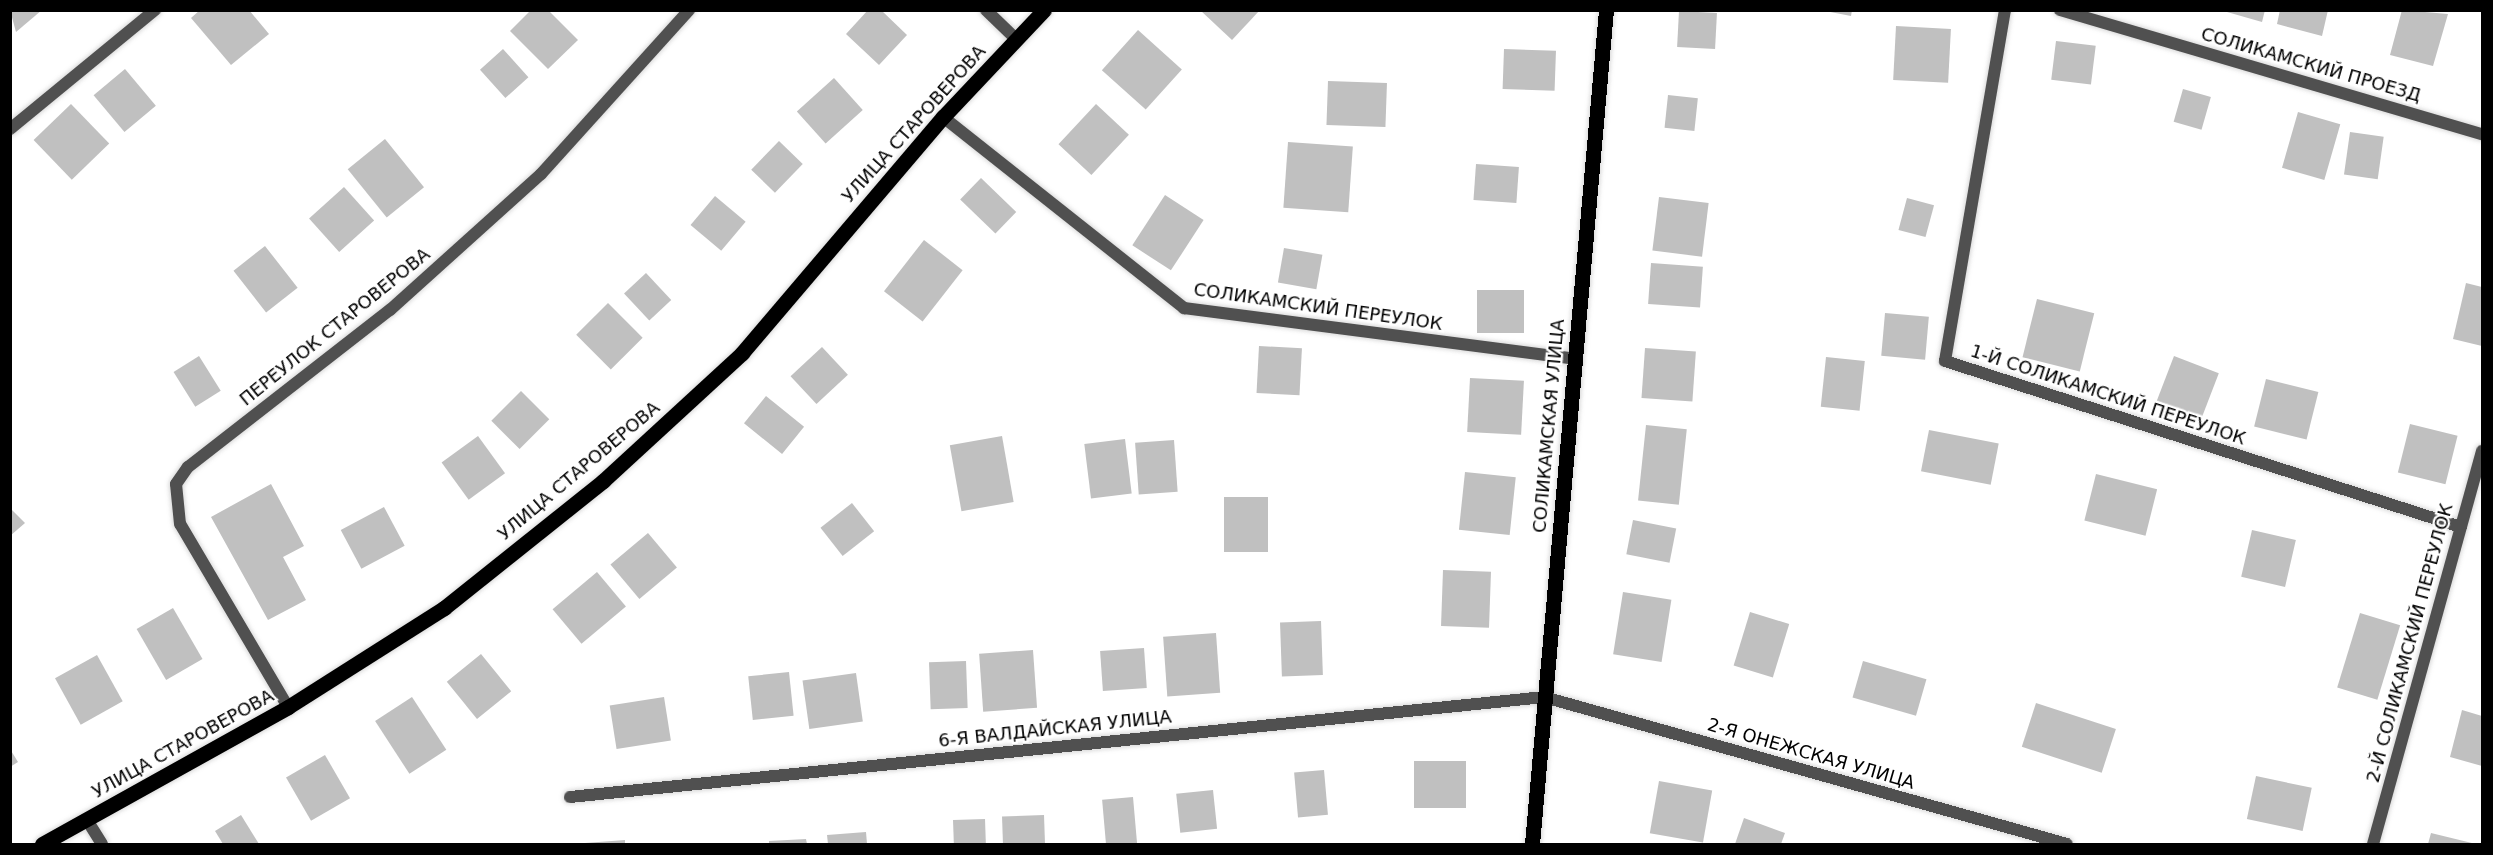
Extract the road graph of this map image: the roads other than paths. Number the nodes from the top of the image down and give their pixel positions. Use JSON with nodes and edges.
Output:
{"nodes":[{"id":1,"x":155,"y":10,"type":"edge"},
{"id":2,"x":689,"y":10,"type":"edge"},
{"id":3,"x":986,"y":10,"type":"edge"},
{"id":4,"x":1044,"y":10,"type":"edge"},
{"id":5,"x":1606,"y":10,"type":"edge"},
{"id":6,"x":2006,"y":10,"type":"edge"},
{"id":7,"x":2060,"y":10,"type":"edge"},
{"id":8,"x":1016,"y":39,"type":"junction"},
{"id":9,"x":943,"y":117,"type":"junction"},
{"id":10,"x":10,"y":129,"type":"edge"},
{"id":11,"x":2482,"y":134,"type":"edge"},
{"id":12,"x":1575,"y":359,"type":"junction"},
{"id":13,"x":2482,"y":451,"type":"edge"},
{"id":14,"x":2461,"y":527,"type":"junction"},
{"id":15,"x":1544,"y":697,"type":"junction"},
{"id":16,"x":288,"y":707,"type":"junction"},
{"id":17,"x":570,"y":797,"type":"dead end"},
{"id":18,"x":87,"y":819,"type":"junction"},
{"id":19,"x":42,"y":844,"type":"edge"},
{"id":20,"x":102,"y":844,"type":"edge"},
{"id":21,"x":1532,"y":844,"type":"edge"},
{"id":22,"x":2067,"y":844,"type":"edge"},
{"id":23,"x":2373,"y":844,"type":"edge"}],
"edges":[{"from":1,"to":10,"type":"street"},
{"from":2,"to":16,"type":"street","name":"ПЕРЕУЛОК СТАРОВЕРОВА"},
{"from":3,"to":8,"type":"street"},
{"from":4,"to":8,"type":"main road","name":"УЛИЦА СТАРОВЕРОВА"},
{"from":5,"to":12,"type":"main road","name":"СОЛИКАМСКАЯ УЛИЦА"},
{"from":6,"to":14,"type":"street","name":"1-Й СОЛИКАМСКИЙ ПЕРЕУЛОК"},
{"from":7,"to":11,"type":"street","name":"СОЛИКАМСКИЙ ПРОЕЗД"},
{"from":8,"to":9,"type":"main road","name":"УЛИЦА СТАРОВЕРОВА"},
{"from":9,"to":12,"type":"street","name":"СОЛИКАМСКИЙ ПЕРЕУЛОК"},
{"from":9,"to":16,"type":"main road","name":"УЛИЦА СТАРОВЕРОВА"},
{"from":12,"to":15,"type":"main road","name":"СОЛИКАМСКАЯ УЛИЦА"},
{"from":13,"to":14,"type":"street","name":"2-Й СОЛИКАМСКИЙ ПЕРЕУЛОК"},
{"from":14,"to":23,"type":"street","name":"2-Й СОЛИКАМСКИЙ ПЕРЕУЛОК"},
{"from":15,"to":17,"type":"street","name":"6-Я ВАЛДАЙСКАЯ УЛИЦА"},
{"from":15,"to":21,"type":"main road","name":"СОЛИКАМСКАЯ УЛИЦА"},
{"from":15,"to":22,"type":"street","name":"2-Я ОНЕЖСКАЯ УЛИЦА"},
{"from":16,"to":18,"type":"main road","name":"УЛИЦА СТАРОВЕРОВА"},
{"from":18,"to":19,"type":"main road","name":"УЛИЦА СТАРОВЕРОВА"},
{"from":18,"to":20,"type":"street"}]}
